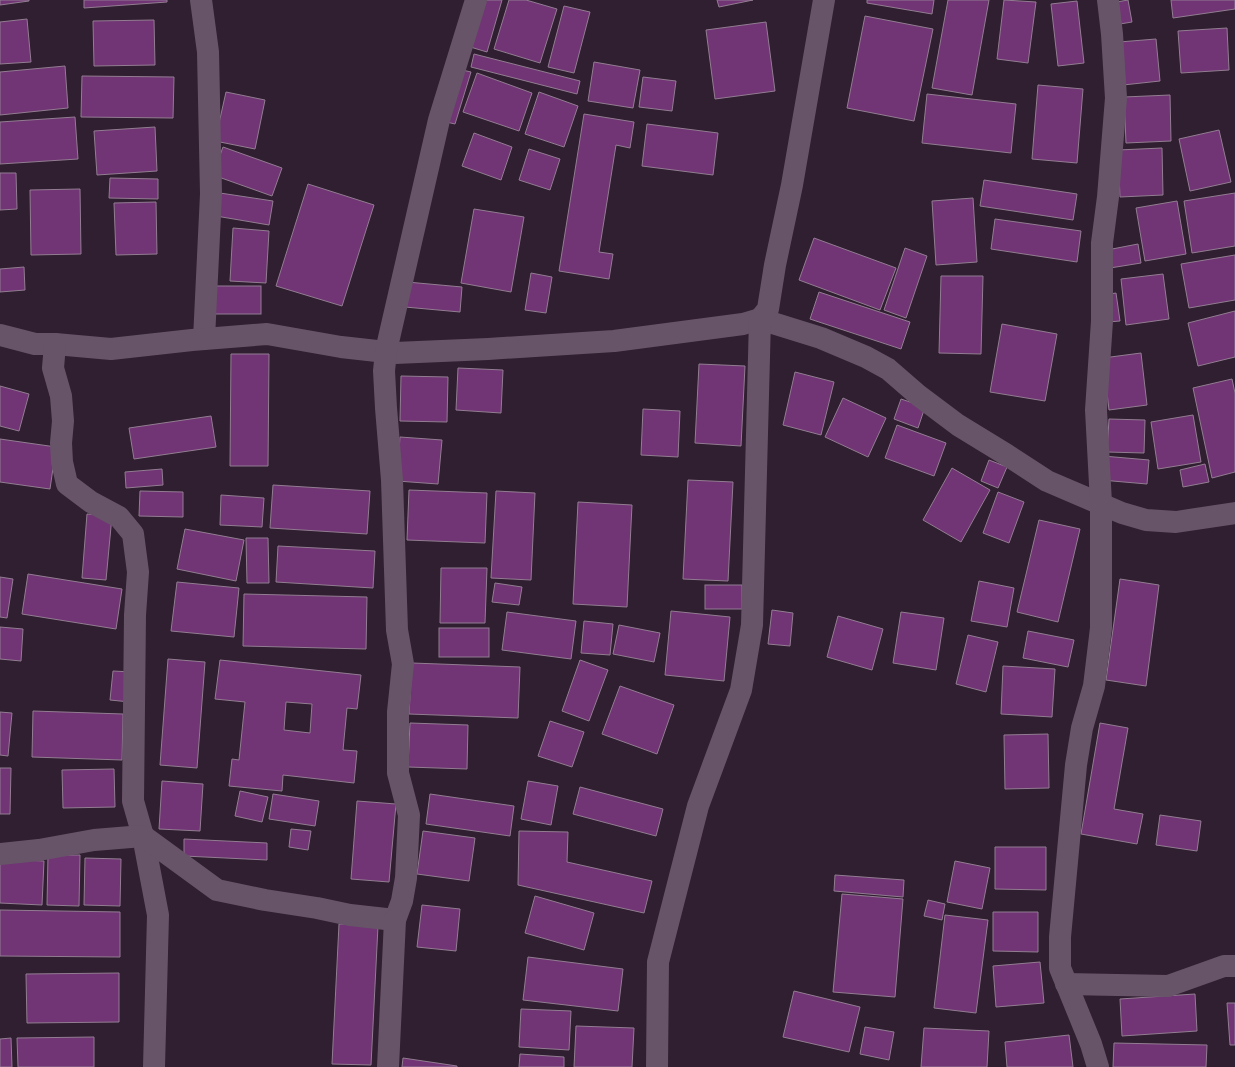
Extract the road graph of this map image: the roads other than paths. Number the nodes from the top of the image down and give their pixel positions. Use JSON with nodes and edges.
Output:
{"nodes":[{"id":1,"x":201,"y":0,"type":"edge"},
{"id":2,"x":476,"y":0,"type":"edge"},
{"id":3,"x":824,"y":0,"type":"edge"},
{"id":4,"x":1108,"y":0,"type":"edge"},
{"id":5,"x":760,"y":318,"type":"junction"},
{"id":6,"x":0,"y":335,"type":"edge"},
{"id":7,"x":204,"y":339,"type":"junction"},
{"id":8,"x":55,"y":344,"type":"junction"},
{"id":9,"x":386,"y":351,"type":"junction"},
{"id":10,"x":1101,"y":503,"type":"junction"},
{"id":11,"x":1235,"y":513,"type":"edge"},
{"id":12,"x":143,"y":836,"type":"junction"},
{"id":13,"x":0,"y":854,"type":"edge"},
{"id":14,"x":395,"y":920,"type":"junction"},
{"id":15,"x":1235,"y":966,"type":"edge"},
{"id":16,"x":1066,"y":984,"type":"junction"},
{"id":17,"x":154,"y":1067,"type":"edge"},
{"id":18,"x":388,"y":1067,"type":"edge"},
{"id":19,"x":657,"y":1067,"type":"edge"},
{"id":20,"x":1098,"y":1067,"type":"edge"}],
"edges":[{"from":1,"to":7,"type":"street"},
{"from":2,"to":9,"type":"street"},
{"from":3,"to":5,"type":"street"},
{"from":4,"to":10,"type":"street"},
{"from":5,"to":9,"type":"street"},
{"from":5,"to":10,"type":"street"},
{"from":5,"to":19,"type":"street"},
{"from":6,"to":8,"type":"street"},
{"from":7,"to":8,"type":"street"},
{"from":7,"to":9,"type":"street"},
{"from":8,"to":12,"type":"street"},
{"from":9,"to":14,"type":"street"},
{"from":10,"to":11,"type":"street"},
{"from":10,"to":16,"type":"street"},
{"from":12,"to":13,"type":"street"},
{"from":12,"to":14,"type":"street"},
{"from":12,"to":17,"type":"street"},
{"from":14,"to":18,"type":"street"},
{"from":15,"to":16,"type":"street"},
{"from":16,"to":20,"type":"street"}]}
